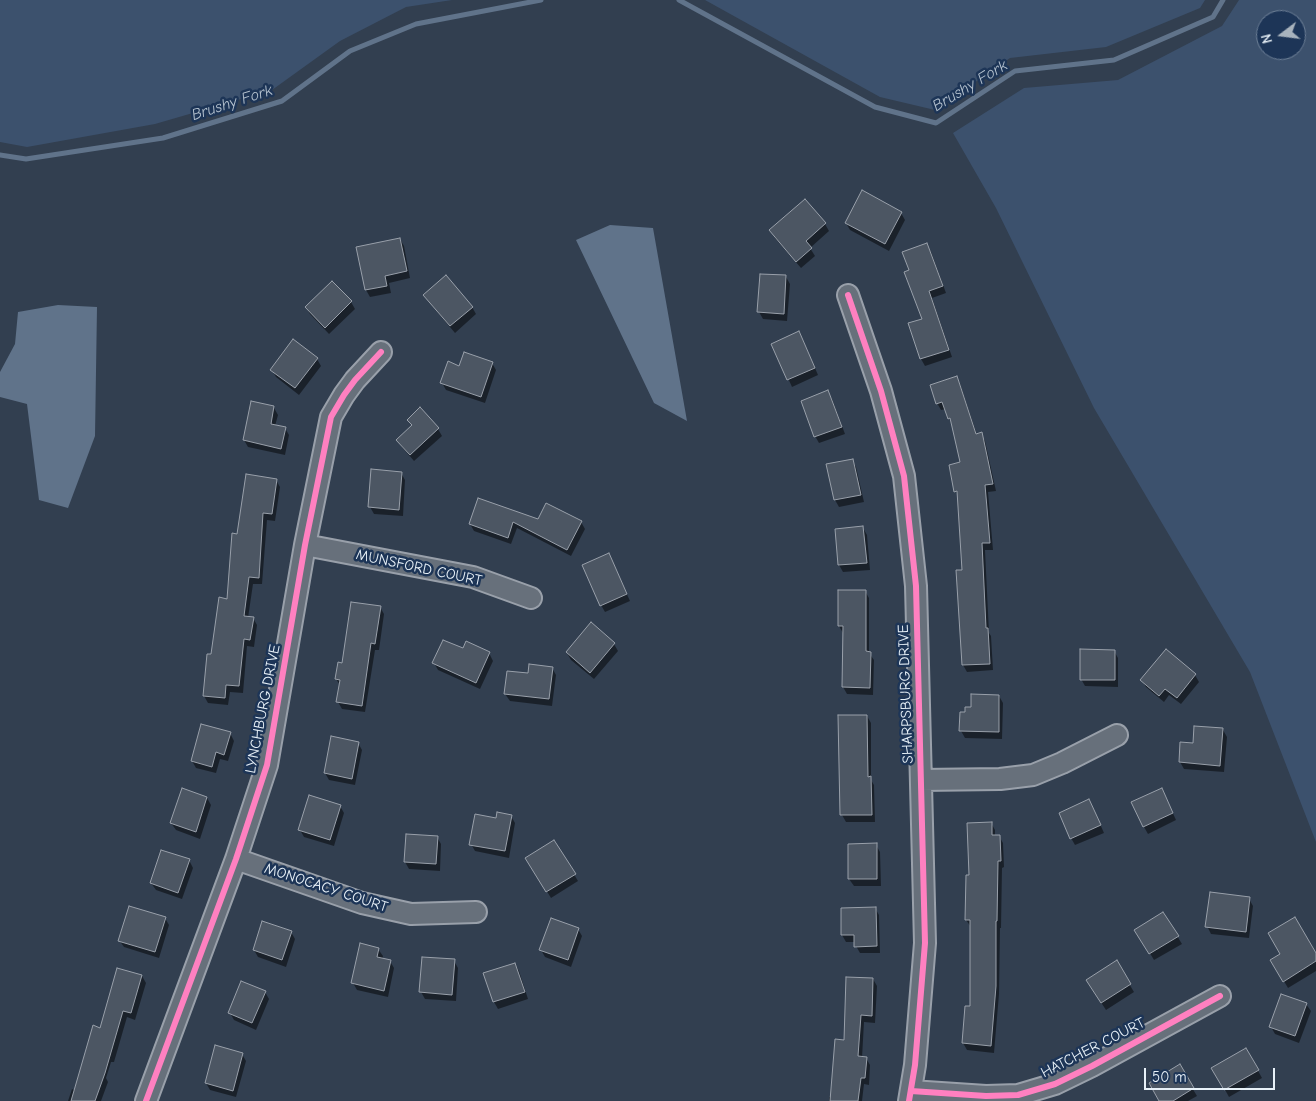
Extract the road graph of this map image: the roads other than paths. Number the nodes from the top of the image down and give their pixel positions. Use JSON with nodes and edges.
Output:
{"nodes":[{"id":1,"x":848,"y":295,"type":"dead end"},
{"id":2,"x":381,"y":352,"type":"dead end"},
{"id":3,"x":305,"y":545,"type":"junction"},
{"id":4,"x":530,"y":598,"type":"dead end"},
{"id":5,"x":1117,"y":735,"type":"dead end"},
{"id":6,"x":921,"y":780,"type":"junction"},
{"id":7,"x":236,"y":858,"type":"junction"},
{"id":8,"x":476,"y":912,"type":"dead end"},
{"id":9,"x":1220,"y":996,"type":"dead end"},
{"id":10,"x":910,"y":1096,"type":"edge"},
{"id":11,"x":146,"y":1101,"type":"edge"}],
"edges":[{"from":1,"to":6,"type":"street","name":"SHARPSBURG DRIVE"},
{"from":2,"to":3,"type":"street","name":"LYNCHBURG DRIVE"},
{"from":3,"to":4,"type":"street","name":"MUNSFORD COURT"},
{"from":3,"to":7,"type":"street","name":"LYNCHBURG DRIVE"},
{"from":5,"to":6,"type":"street"},
{"from":6,"to":10,"type":"street","name":"SHARPSBURG DRIVE"},
{"from":7,"to":8,"type":"street","name":"MONOCACY COURT"},
{"from":7,"to":11,"type":"street","name":"LYNCHBURG DRIVE"},
{"from":9,"to":10,"type":"street","name":"HATCHER COURT"}]}
